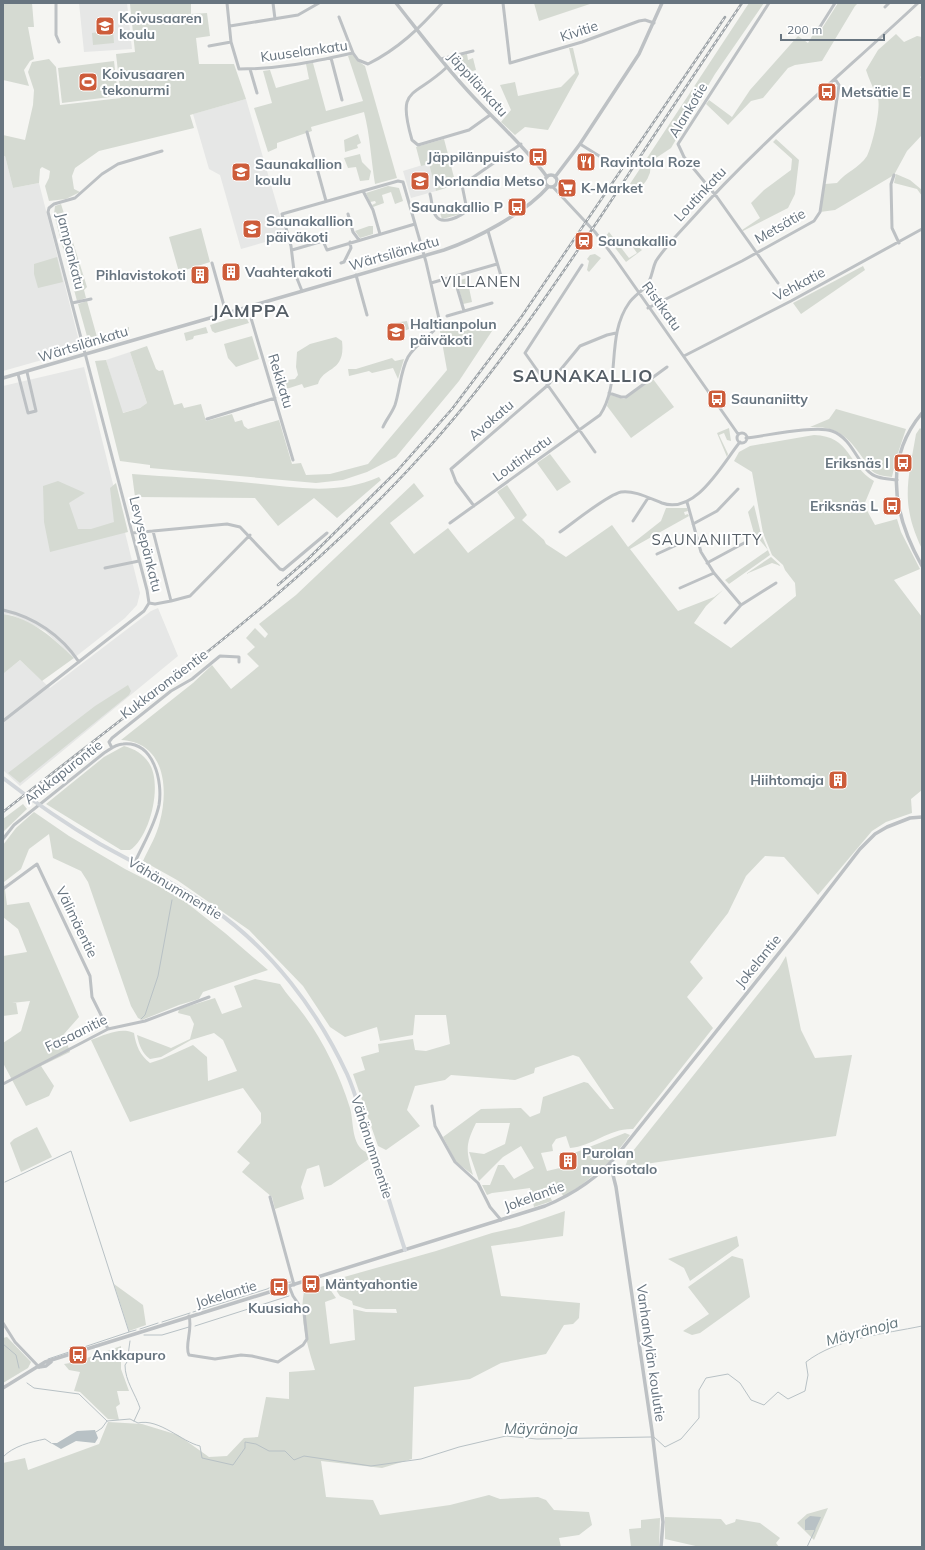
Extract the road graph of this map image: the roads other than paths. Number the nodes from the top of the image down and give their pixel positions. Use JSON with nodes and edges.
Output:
{"nodes":[{"id":1,"x":56,"y":3,"type":"edge"},
{"id":2,"x":227,"y":3,"type":"edge"},
{"id":3,"x":273,"y":3,"type":"edge"},
{"id":4,"x":319,"y":3,"type":"edge"},
{"id":5,"x":396,"y":3,"type":"edge"},
{"id":6,"x":442,"y":3,"type":"edge"},
{"id":7,"x":502,"y":3,"type":"edge"},
{"id":8,"x":662,"y":3,"type":"edge"},
{"id":9,"x":769,"y":3,"type":"edge"},
{"id":10,"x":835,"y":3,"type":"edge"},
{"id":11,"x":889,"y":3,"type":"edge"},
{"id":12,"x":918,"y":3,"type":"edge"},
{"id":13,"x":885,"y":7,"type":"dead end"},
{"id":14,"x":339,"y":17,"type":"dead end"},
{"id":15,"x":275,"y":19,"type":"junction"},
{"id":16,"x":654,"y":23,"type":"junction"},
{"id":17,"x":230,"y":26,"type":"junction"},
{"id":18,"x":418,"y":30,"type":"junction"},
{"id":19,"x":818,"y":30,"type":"dead end"},
{"id":20,"x":58,"y":42,"type":"dead end"},
{"id":21,"x":231,"y":42,"type":"junction"},
{"id":22,"x":209,"y":46,"type":"dead end"},
{"id":23,"x":473,"y":51,"type":"dead end"},
{"id":24,"x":353,"y":53,"type":"junction"},
{"id":25,"x":331,"y":58,"type":"junction"},
{"id":26,"x":441,"y":59,"type":"junction"},
{"id":27,"x":447,"y":67,"type":"junction"},
{"id":28,"x":250,"y":69,"type":"junction"},
{"id":29,"x":835,"y":79,"type":"junction"},
{"id":30,"x":257,"y":93,"type":"dead end"},
{"id":31,"x":342,"y":100,"type":"dead end"},
{"id":32,"x":490,"y":115,"type":"junction"},
{"id":33,"x":307,"y":132,"type":"dead end"},
{"id":34,"x":521,"y":144,"type":"junction"},
{"id":35,"x":580,"y":144,"type":"junction"},
{"id":36,"x":162,"y":151,"type":"dead end"},
{"id":37,"x":612,"y":164,"type":"dead end"},
{"id":38,"x":894,"y":176,"type":"dead end"},
{"id":39,"x":547,"y":177,"type":"junction"},
{"id":40,"x":555,"y":177,"type":"junction"},
{"id":41,"x":548,"y":186,"type":"junction"},
{"id":42,"x":553,"y":187,"type":"junction"},
{"id":43,"x":363,"y":191,"type":"junction"},
{"id":44,"x":430,"y":194,"type":"dead end"},
{"id":45,"x":714,"y":194,"type":"junction"},
{"id":46,"x":326,"y":201,"type":"junction"},
{"id":47,"x":348,"y":214,"type":"dead end"},
{"id":48,"x":415,"y":224,"type":"junction"},
{"id":49,"x":922,"y":229,"type":"edge"},
{"id":50,"x":488,"y":231,"type":"junction"},
{"id":51,"x":380,"y":234,"type":"junction"},
{"id":52,"x":359,"y":240,"type":"junction"},
{"id":53,"x":350,"y":242,"type":"junction"},
{"id":54,"x":899,"y":243,"type":"junction"},
{"id":55,"x":292,"y":250,"type":"junction"},
{"id":56,"x":757,"y":252,"type":"junction"},
{"id":57,"x":424,"y":256,"type":"junction"},
{"id":58,"x":212,"y":263,"type":"dead end"},
{"id":59,"x":341,"y":263,"type":"dead end"},
{"id":60,"x":497,"y":264,"type":"junction"},
{"id":61,"x":582,"y":265,"type":"dead end"},
{"id":62,"x":356,"y":276,"type":"junction"},
{"id":63,"x":454,"y":276,"type":"junction"},
{"id":64,"x":431,"y":283,"type":"junction"},
{"id":65,"x":503,"y":283,"type":"dead end"},
{"id":66,"x":778,"y":283,"type":"dead end"},
{"id":67,"x":302,"y":291,"type":"junction"},
{"id":68,"x":638,"y":293,"type":"junction"},
{"id":69,"x":91,"y":299,"type":"dead end"},
{"id":70,"x":72,"y":303,"type":"junction"},
{"id":71,"x":492,"y":303,"type":"dead end"},
{"id":72,"x":248,"y":308,"type":"junction"},
{"id":73,"x":648,"y":308,"type":"junction"},
{"id":74,"x":464,"y":311,"type":"junction"},
{"id":75,"x":226,"y":313,"type":"junction"},
{"id":76,"x":367,"y":315,"type":"dead end"},
{"id":77,"x":447,"y":316,"type":"dead end"},
{"id":78,"x":616,"y":334,"type":"junction"},
{"id":79,"x":86,"y":355,"type":"junction"},
{"id":80,"x":684,"y":356,"type":"junction"},
{"id":81,"x":666,"y":367,"type":"dead end"},
{"id":82,"x":27,"y":372,"type":"junction"},
{"id":83,"x":18,"y":374,"type":"junction"},
{"id":84,"x":3,"y":378,"type":"edge"},
{"id":85,"x":548,"y":385,"type":"junction"},
{"id":86,"x":609,"y":393,"type":"junction"},
{"id":87,"x":275,"y":398,"type":"junction"},
{"id":88,"x":922,"y":413,"type":"edge"},
{"id":89,"x":207,"y":419,"type":"dead end"},
{"id":90,"x":383,"y":427,"type":"dead end"},
{"id":91,"x":580,"y":430,"type":"junction"},
{"id":92,"x":738,"y":434,"type":"junction"},
{"id":93,"x":746,"y":438,"type":"junction"},
{"id":94,"x":740,"y":442,"type":"junction"},
{"id":95,"x":595,"y":452,"type":"dead end"},
{"id":96,"x":293,"y":460,"type":"dead end"},
{"id":97,"x":897,"y":480,"type":"junction"},
{"id":98,"x":738,"y":489,"type":"dead end"},
{"id":99,"x":648,"y":498,"type":"junction"},
{"id":100,"x":687,"y":502,"type":"junction"},
{"id":101,"x":474,"y":506,"type":"junction"},
{"id":102,"x":633,"y":521,"type":"dead end"},
{"id":103,"x":450,"y":523,"type":"dead end"},
{"id":104,"x":693,"y":524,"type":"junction"},
{"id":105,"x":153,"y":531,"type":"junction"},
{"id":106,"x":560,"y":532,"type":"dead end"},
{"id":107,"x":132,"y":533,"type":"junction"},
{"id":108,"x":326,"y":533,"type":"dead end"},
{"id":109,"x":250,"y":535,"type":"junction"},
{"id":110,"x":696,"y":536,"type":"junction"},
{"id":111,"x":744,"y":543,"type":"dead end"},
{"id":112,"x":657,"y":554,"type":"dead end"},
{"id":113,"x":139,"y":561,"type":"junction"},
{"id":114,"x":707,"y":563,"type":"junction"},
{"id":115,"x":922,"y":566,"type":"edge"},
{"id":116,"x":105,"y":568,"type":"dead end"},
{"id":117,"x":714,"y":573,"type":"junction"},
{"id":118,"x":776,"y":583,"type":"dead end"},
{"id":119,"x":680,"y":588,"type":"dead end"},
{"id":120,"x":171,"y":601,"type":"junction"},
{"id":121,"x":149,"y":603,"type":"junction"},
{"id":122,"x":741,"y":605,"type":"junction"},
{"id":123,"x":3,"y":610,"type":"edge"},
{"id":124,"x":725,"y":623,"type":"dead end"},
{"id":125,"x":79,"y":662,"type":"junction"},
{"id":126,"x":239,"y":662,"type":"dead end"},
{"id":127,"x":3,"y":721,"type":"edge"},
{"id":128,"x":112,"y":748,"type":"junction"},
{"id":129,"x":3,"y":778,"type":"edge"},
{"id":130,"x":922,"y":817,"type":"edge"},
{"id":131,"x":3,"y":839,"type":"edge"},
{"id":132,"x":135,"y":862,"type":"junction"},
{"id":133,"x":3,"y":889,"type":"edge"},
{"id":134,"x":209,"y":997,"type":"dead end"},
{"id":135,"x":108,"y":1029,"type":"junction"},
{"id":136,"x":3,"y":1084,"type":"edge"},
{"id":137,"x":432,"y":1106,"type":"dead end"},
{"id":138,"x":610,"y":1163,"type":"junction"},
{"id":139,"x":270,"y":1197,"type":"dead end"},
{"id":140,"x":501,"y":1220,"type":"junction"},
{"id":141,"x":405,"y":1250,"type":"junction"},
{"id":142,"x":294,"y":1285,"type":"junction"},
{"id":143,"x":289,"y":1286,"type":"junction"},
{"id":144,"x":189,"y":1316,"type":"junction"},
{"id":145,"x":3,"y":1323,"type":"edge"},
{"id":146,"x":39,"y":1367,"type":"junction"},
{"id":147,"x":3,"y":1388,"type":"edge"},
{"id":148,"x":661,"y":1547,"type":"edge"}],
"edges":[{"from":1,"to":20,"type":"street"},
{"from":2,"to":17,"type":"street"},
{"from":3,"to":15,"type":"street"},
{"from":4,"to":15,"type":"street"},
{"from":5,"to":18,"type":"street","name":"Jäppilänkatu"},
{"from":6,"to":18,"type":"street","name":"Kuuselankatu"},
{"from":7,"to":16,"type":"street","name":"Kivitie"},
{"from":8,"to":16,"type":"street"},
{"from":9,"to":45,"type":"street","name":"Alankotie"},
{"from":10,"to":19,"type":"street"},
{"from":11,"to":13,"type":"street"},
{"from":12,"to":29,"type":"street","name":"Loutinkatu"},
{"from":14,"to":24,"type":"street"},
{"from":15,"to":17,"type":"street"},
{"from":16,"to":35,"type":"street"},
{"from":17,"to":21,"type":"street"},
{"from":18,"to":24,"type":"street","name":"Kuuselankatu"},
{"from":18,"to":26,"type":"street","name":"Jäppilänkatu"},
{"from":21,"to":22,"type":"street"},
{"from":21,"to":28,"type":"street","name":"Kuuselankatu"},
{"from":23,"to":26,"type":"street"},
{"from":24,"to":25,"type":"street","name":"Kuuselankatu"},
{"from":25,"to":28,"type":"street","name":"Kuuselankatu"},
{"from":25,"to":31,"type":"street"},
{"from":26,"to":27,"type":"street","name":"Jäppilänkatu"},
{"from":27,"to":32,"type":"street","name":"Jäppilänkatu"},
{"from":27,"to":32,"type":"street"},
{"from":28,"to":30,"type":"street"},
{"from":29,"to":45,"type":"street","name":"Loutinkatu"},
{"from":29,"to":56,"type":"street","name":"Metsätie"},
{"from":32,"to":34,"type":"street","name":"Jäppilänkatu"},
{"from":33,"to":46,"type":"street"},
{"from":34,"to":39,"type":"street","name":"Jäppilänkatu"},
{"from":34,"to":44,"type":"street"},
{"from":35,"to":37,"type":"street"},
{"from":35,"to":40,"type":"street"},
{"from":36,"to":70,"type":"street","name":"Jampankatu"},
{"from":38,"to":54,"type":"street"},
{"from":39,"to":40,"type":"street"},
{"from":39,"to":41,"type":"street"},
{"from":40,"to":42,"type":"street"},
{"from":41,"to":42,"type":"street"},
{"from":41,"to":50,"type":"street","name":"Wärtsilänkatu"},
{"from":42,"to":68,"type":"street","name":"Ristikatu"},
{"from":43,"to":46,"type":"street"},
{"from":43,"to":48,"type":"street"},
{"from":43,"to":51,"type":"street"},
{"from":45,"to":56,"type":"street","name":"Alankotie"},
{"from":45,"to":68,"type":"street","name":"Loutinkatu"},
{"from":46,"to":55,"type":"street"},
{"from":47,"to":52,"type":"street"},
{"from":48,"to":51,"type":"street"},
{"from":48,"to":57,"type":"street"},
{"from":49,"to":54,"type":"street","name":"Vehkatie"},
{"from":50,"to":57,"type":"street","name":"Wärtsilänkatu"},
{"from":50,"to":60,"type":"street"},
{"from":51,"to":52,"type":"street"},
{"from":52,"to":53,"type":"street"},
{"from":53,"to":55,"type":"street"},
{"from":53,"to":59,"type":"street"},
{"from":54,"to":80,"type":"street","name":"Vehkatie"},
{"from":55,"to":67,"type":"street"},
{"from":56,"to":66,"type":"street","name":"Alankotie"},
{"from":56,"to":73,"type":"street","name":"Metsätie"},
{"from":57,"to":62,"type":"street","name":"Wärtsilänkatu"},
{"from":57,"to":64,"type":"street"},
{"from":58,"to":75,"type":"street"},
{"from":60,"to":63,"type":"street"},
{"from":60,"to":65,"type":"street"},
{"from":61,"to":85,"type":"street"},
{"from":62,"to":67,"type":"street","name":"Wärtsilänkatu"},
{"from":62,"to":76,"type":"street"},
{"from":63,"to":64,"type":"street"},
{"from":63,"to":74,"type":"street"},
{"from":64,"to":90,"type":"street"},
{"from":67,"to":72,"type":"street","name":"Wärtsilänkatu"},
{"from":68,"to":73,"type":"street","name":"Ristikatu"},
{"from":68,"to":78,"type":"street","name":"Loutinkatu"},
{"from":69,"to":70,"type":"street"},
{"from":70,"to":79,"type":"street","name":"Jampankatu"},
{"from":71,"to":74,"type":"street"},
{"from":72,"to":75,"type":"street","name":"Wärtsilänkatu"},
{"from":72,"to":87,"type":"street","name":"Rekikatu"},
{"from":73,"to":80,"type":"street","name":"Ristikatu"},
{"from":74,"to":77,"type":"street"},
{"from":75,"to":79,"type":"street","name":"Wärtsilänkatu"},
{"from":78,"to":85,"type":"street","name":"Avokatu"},
{"from":78,"to":86,"type":"street","name":"Loutinkatu"},
{"from":79,"to":82,"type":"street","name":"Wärtsilänkatu"},
{"from":79,"to":107,"type":"street","name":"Levysepänkatu"},
{"from":80,"to":92,"type":"street","name":"Ristikatu"},
{"from":81,"to":86,"type":"street"},
{"from":82,"to":83,"type":"street","name":"Wärtsilänkatu"},
{"from":82,"to":83,"type":"street"},
{"from":83,"to":84,"type":"street","name":"Wärtsilänkatu"},
{"from":85,"to":91,"type":"street"},
{"from":85,"to":101,"type":"street","name":"Avokatu"},
{"from":86,"to":91,"type":"street","name":"Loutinkatu"},
{"from":87,"to":89,"type":"street"},
{"from":87,"to":96,"type":"street","name":"Rekikatu"},
{"from":88,"to":97,"type":"street"},
{"from":91,"to":95,"type":"street"},
{"from":91,"to":101,"type":"street","name":"Loutinkatu"},
{"from":92,"to":93,"type":"street"},
{"from":92,"to":94,"type":"street"},
{"from":93,"to":94,"type":"street"},
{"from":93,"to":97,"type":"street"},
{"from":94,"to":100,"type":"street"},
{"from":97,"to":115,"type":"street"},
{"from":98,"to":104,"type":"street"},
{"from":99,"to":100,"type":"street"},
{"from":99,"to":102,"type":"street"},
{"from":99,"to":106,"type":"street"},
{"from":100,"to":104,"type":"street"},
{"from":101,"to":103,"type":"street","name":"Loutinkatu"},
{"from":104,"to":110,"type":"street"},
{"from":105,"to":107,"type":"street"},
{"from":105,"to":109,"type":"street"},
{"from":105,"to":120,"type":"street"},
{"from":107,"to":113,"type":"street","name":"Levysepänkatu"},
{"from":108,"to":109,"type":"street"},
{"from":109,"to":120,"type":"street"},
{"from":110,"to":112,"type":"street"},
{"from":110,"to":114,"type":"street"},
{"from":111,"to":114,"type":"street"},
{"from":113,"to":116,"type":"street"},
{"from":113,"to":121,"type":"street","name":"Levysepänkatu"},
{"from":114,"to":117,"type":"street"},
{"from":117,"to":119,"type":"street"},
{"from":117,"to":122,"type":"street"},
{"from":118,"to":122,"type":"street"},
{"from":120,"to":121,"type":"street"},
{"from":121,"to":125,"type":"street","name":"Levysepänkatu"},
{"from":122,"to":124,"type":"street"},
{"from":123,"to":125,"type":"street"},
{"from":125,"to":127,"type":"street","name":"Levysepänkatu"},
{"from":126,"to":128,"type":"street","name":"Kukkaromäentie"},
{"from":128,"to":131,"type":"street","name":"Ankkapurontie"},
{"from":128,"to":132,"type":"street","name":"Ankkapurontie"},
{"from":129,"to":132,"type":"main road","name":"Vähänummentie"},
{"from":130,"to":138,"type":"street","name":"Jokelantie"},
{"from":132,"to":141,"type":"main road","name":"Vähänummentie"},
{"from":133,"to":135,"type":"street","name":"Välimäentie"},
{"from":134,"to":135,"type":"street","name":"Fasaanitie"},
{"from":135,"to":136,"type":"street","name":"Fasaanitie"},
{"from":137,"to":140,"type":"street"},
{"from":138,"to":140,"type":"street","name":"Jokelantie"},
{"from":138,"to":148,"type":"street","name":"Vanhankylän koulutie"},
{"from":139,"to":142,"type":"street"},
{"from":140,"to":141,"type":"street","name":"Jokelantie"},
{"from":141,"to":142,"type":"street","name":"Jokelantie"},
{"from":142,"to":143,"type":"street","name":"Jokelantie"},
{"from":143,"to":144,"type":"street","name":"Jokelantie"},
{"from":143,"to":144,"type":"street"},
{"from":144,"to":146,"type":"street","name":"Jokelantie"},
{"from":145,"to":146,"type":"street"},
{"from":146,"to":147,"type":"street","name":"Jokelantie"}]}
